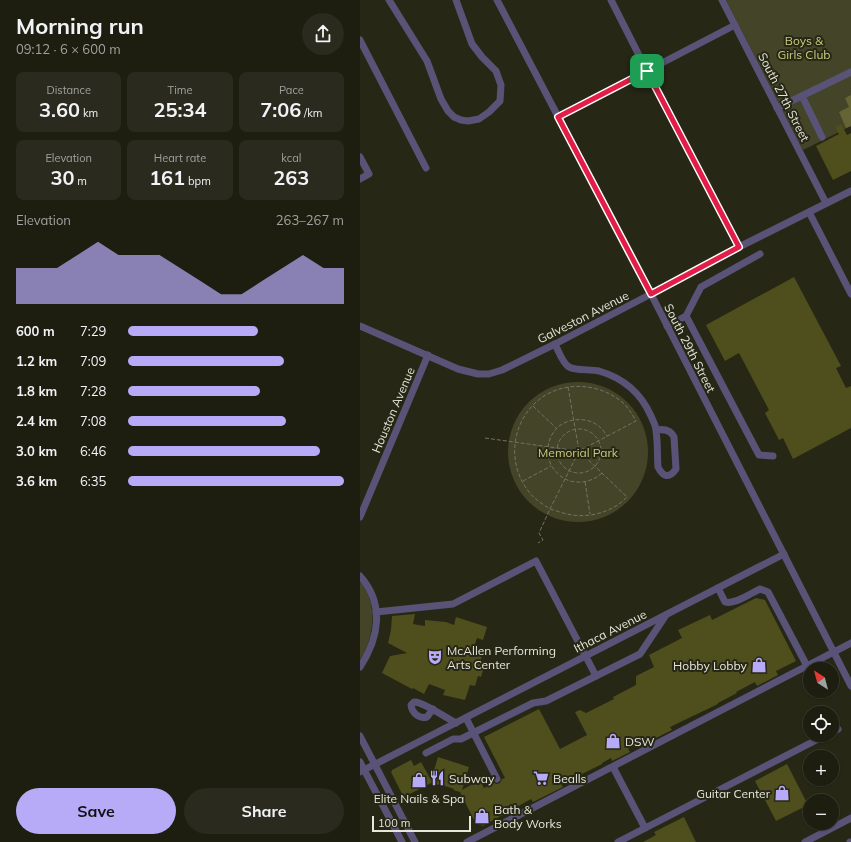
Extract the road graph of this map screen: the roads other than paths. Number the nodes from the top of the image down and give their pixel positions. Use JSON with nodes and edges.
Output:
{"nodes":[{"id":1,"x":389,"y":0,"type":"edge"},
{"id":2,"x":456,"y":0,"type":"edge"},
{"id":3,"x":498,"y":0,"type":"edge"},
{"id":4,"x":611,"y":0,"type":"edge"},
{"id":5,"x":722,"y":0,"type":"edge"},
{"id":6,"x":734,"y":25,"type":"junction"},
{"id":7,"x":360,"y":40,"type":"edge"},
{"id":8,"x":647,"y":71,"type":"junction"},
{"id":9,"x":851,"y":72,"type":"edge"},
{"id":10,"x":802,"y":96,"type":"junction"},
{"id":11,"x":777,"y":108,"type":"junction"},
{"id":12,"x":558,"y":117,"type":"junction"},
{"id":13,"x":822,"y":137,"type":"dead end"},
{"id":14,"x":360,"y":157,"type":"edge"},
{"id":15,"x":426,"y":168,"type":"dead end"},
{"id":16,"x":360,"y":179,"type":"edge"},
{"id":17,"x":851,"y":191,"type":"edge"},
{"id":18,"x":826,"y":203,"type":"junction"},
{"id":19,"x":808,"y":212,"type":"junction"},
{"id":20,"x":739,"y":247,"type":"junction"},
{"id":21,"x":760,"y":254,"type":"dead end"},
{"id":22,"x":651,"y":294,"type":"junction"},
{"id":23,"x":851,"y":294,"type":"edge"},
{"id":24,"x":686,"y":316,"type":"junction"},
{"id":25,"x":360,"y":326,"type":"edge"},
{"id":26,"x":666,"y":326,"type":"junction"},
{"id":27,"x":555,"y":344,"type":"junction"},
{"id":28,"x":428,"y":356,"type":"junction"},
{"id":29,"x":656,"y":430,"type":"junction"},
{"id":30,"x":773,"y":456,"type":"dead end"},
{"id":31,"x":360,"y":517,"type":"edge"},
{"id":32,"x":784,"y":554,"type":"junction"},
{"id":33,"x":360,"y":576,"type":"edge"},
{"id":34,"x":718,"y":588,"type":"junction"},
{"id":35,"x":376,"y":612,"type":"junction"},
{"id":36,"x":666,"y":615,"type":"junction"},
{"id":37,"x":851,"y":643,"type":"edge"},
{"id":38,"x":834,"y":652,"type":"junction"},
{"id":39,"x":586,"y":656,"type":"junction"},
{"id":40,"x":805,"y":662,"type":"edge"},
{"id":41,"x":815,"y":662,"type":"edge"},
{"id":42,"x":360,"y":667,"type":"edge"},
{"id":43,"x":803,"y":668,"type":"edge"},
{"id":44,"x":596,"y":676,"type":"junction"},
{"id":45,"x":851,"y":686,"type":"edge"},
{"id":46,"x":433,"y":710,"type":"dead end"},
{"id":47,"x":466,"y":718,"type":"junction"},
{"id":48,"x":456,"y":723,"type":"junction"},
{"id":49,"x":474,"y":733,"type":"junction"},
{"id":50,"x":360,"y":736,"type":"edge"},
{"id":51,"x":812,"y":742,"type":"edge"},
{"id":52,"x":426,"y":753,"type":"dead end"},
{"id":53,"x":360,"y":762,"type":"edge"},
{"id":54,"x":375,"y":765,"type":"junction"},
{"id":55,"x":614,"y":767,"type":"junction"},
{"id":56,"x":362,"y":771,"type":"edge"},
{"id":57,"x":497,"y":779,"type":"dead end"},
{"id":58,"x":851,"y":818,"type":"edge"},
{"id":59,"x":645,"y":828,"type":"junction"},
{"id":60,"x":402,"y":842,"type":"edge"},
{"id":61,"x":415,"y":842,"type":"edge"},
{"id":62,"x":467,"y":842,"type":"edge"},
{"id":63,"x":618,"y":842,"type":"edge"},
{"id":64,"x":804,"y":842,"type":"edge"}],
"edges":[{"from":1,"to":2,"type":"street"},
{"from":3,"to":12,"type":"street","name":"South 29th Street"},
{"from":4,"to":8,"type":"street"},
{"from":5,"to":6,"type":"street","name":"South 27th Street"},
{"from":6,"to":8,"type":"street"},
{"from":6,"to":11,"type":"street","name":"South 27th Street"},
{"from":7,"to":15,"type":"street"},
{"from":8,"to":12,"type":"street"},
{"from":8,"to":20,"type":"street"},
{"from":9,"to":10,"type":"street"},
{"from":10,"to":11,"type":"street"},
{"from":10,"to":13,"type":"street"},
{"from":11,"to":18,"type":"street","name":"South 27th Street"},
{"from":12,"to":22,"type":"street","name":"South 29th Street"},
{"from":14,"to":16,"type":"street"},
{"from":17,"to":18,"type":"street","name":"Galveston Avenue"},
{"from":18,"to":19,"type":"street","name":"Galveston Avenue"},
{"from":19,"to":20,"type":"street","name":"Galveston Avenue"},
{"from":19,"to":23,"type":"street"},
{"from":20,"to":22,"type":"street","name":"Galveston Avenue"},
{"from":21,"to":24,"type":"street"},
{"from":22,"to":26,"type":"street","name":"South 29th Street"},
{"from":22,"to":27,"type":"street","name":"Galveston Avenue"},
{"from":24,"to":26,"type":"street"},
{"from":24,"to":30,"type":"street"},
{"from":25,"to":28,"type":"street","name":"Galveston Avenue"},
{"from":26,"to":32,"type":"street","name":"South 29th Street"},
{"from":27,"to":28,"type":"street","name":"Galveston Avenue"},
{"from":27,"to":29,"type":"street"},
{"from":28,"to":31,"type":"street","name":"Houston Avenue"},
{"from":29,"to":29,"type":"street"},
{"from":32,"to":34,"type":"street","name":"Ithaca Avenue"},
{"from":32,"to":38,"type":"street","name":"South 29th Street"},
{"from":33,"to":35,"type":"street"},
{"from":34,"to":36,"type":"street","name":"Ithaca Avenue"},
{"from":34,"to":40,"type":"street"},
{"from":35,"to":39,"type":"street"},
{"from":35,"to":42,"type":"street"},
{"from":36,"to":39,"type":"street","name":"Ithaca Avenue"},
{"from":36,"to":44,"type":"street"},
{"from":37,"to":38,"type":"street"},
{"from":38,"to":41,"type":"street"},
{"from":38,"to":45,"type":"street","name":"South 29th Street"},
{"from":39,"to":44,"type":"street"},
{"from":39,"to":47,"type":"street","name":"Ithaca Avenue"},
{"from":43,"to":55,"type":"street"},
{"from":44,"to":49,"type":"street"},
{"from":46,"to":48,"type":"street"},
{"from":47,"to":48,"type":"street","name":"Ithaca Avenue"},
{"from":47,"to":49,"type":"street"},
{"from":48,"to":54,"type":"street","name":"Ithaca Avenue"},
{"from":49,"to":52,"type":"street"},
{"from":49,"to":57,"type":"street"},
{"from":50,"to":54,"type":"street"},
{"from":51,"to":59,"type":"street"},
{"from":53,"to":56,"type":"street"},
{"from":54,"to":56,"type":"street","name":"Ithaca Avenue"},
{"from":54,"to":61,"type":"street"},
{"from":55,"to":59,"type":"street"},
{"from":55,"to":62,"type":"street"},
{"from":56,"to":60,"type":"street"},
{"from":58,"to":64,"type":"street"},
{"from":59,"to":63,"type":"street"}]}
